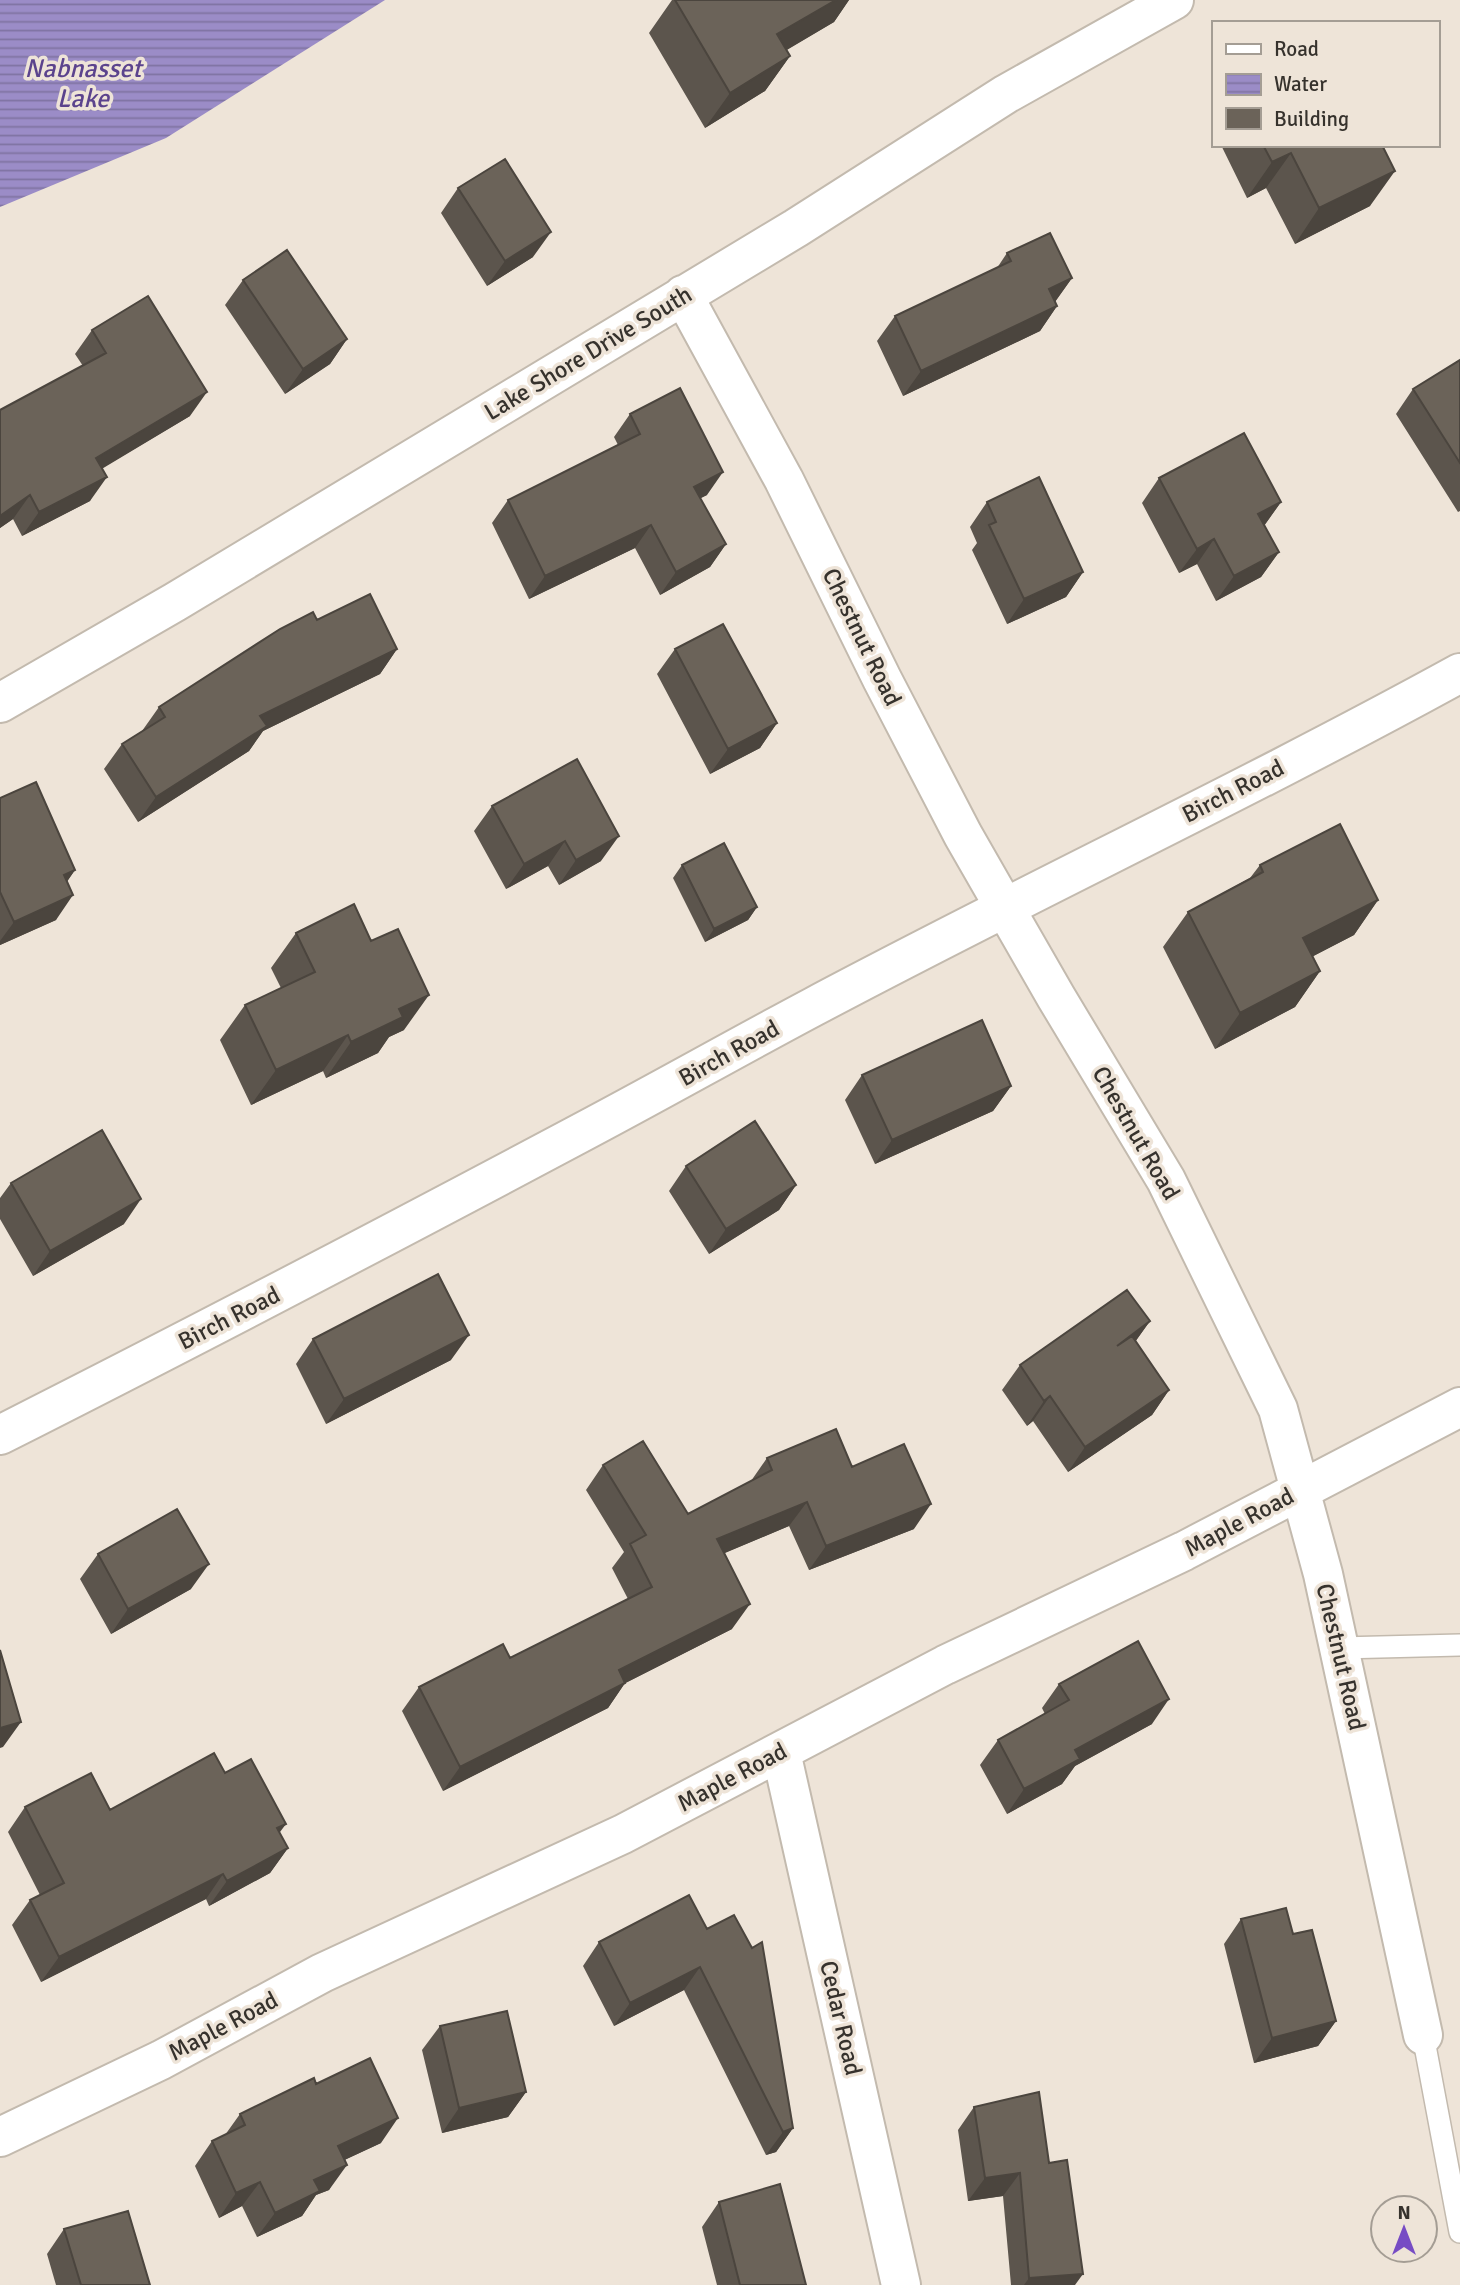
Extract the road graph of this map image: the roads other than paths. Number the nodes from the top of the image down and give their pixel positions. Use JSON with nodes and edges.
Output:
{"nodes":[{"id":1,"x":1174,"y":0,"type":"edge"},
{"id":2,"x":683,"y":295,"type":"junction"},
{"id":3,"x":1460,"y":673,"type":"edge"},
{"id":4,"x":0,"y":703,"type":"edge"},
{"id":5,"x":1004,"y":908,"type":"junction"},
{"id":6,"x":1460,"y":1407,"type":"edge"},
{"id":7,"x":0,"y":1435,"type":"edge"},
{"id":8,"x":1300,"y":1490,"type":"junction"},
{"id":9,"x":1460,"y":1645,"type":"edge"},
{"id":10,"x":1340,"y":1648,"type":"junction"},
{"id":11,"x":781,"y":1752,"type":"junction"},
{"id":12,"x":1423,"y":2035,"type":"joint"},
{"id":13,"x":0,"y":2137,"type":"edge"},
{"id":14,"x":1460,"y":2232,"type":"edge"},
{"id":15,"x":901,"y":2285,"type":"edge"}],
"edges":[{"from":1,"to":2,"type":"street","name":"Lake Shore Drive South"},
{"from":2,"to":4,"type":"street","name":"Lake Shore Drive South"},
{"from":2,"to":5,"type":"street","name":"Chestnut Road"},
{"from":3,"to":5,"type":"street","name":"Birch Road"},
{"from":5,"to":7,"type":"street","name":"Birch Road"},
{"from":5,"to":8,"type":"street","name":"Chestnut Road"},
{"from":6,"to":8,"type":"street","name":"Maple Road"},
{"from":8,"to":10,"type":"street","name":"Chestnut Road"},
{"from":8,"to":11,"type":"street","name":"Maple Road"},
{"from":9,"to":10,"type":"lane"},
{"from":10,"to":12,"type":"street","name":"Chestnut Road"},
{"from":11,"to":13,"type":"street","name":"Maple Road"},
{"from":11,"to":15,"type":"street","name":"Cedar Road"},
{"from":12,"to":14,"type":"lane"}]}
